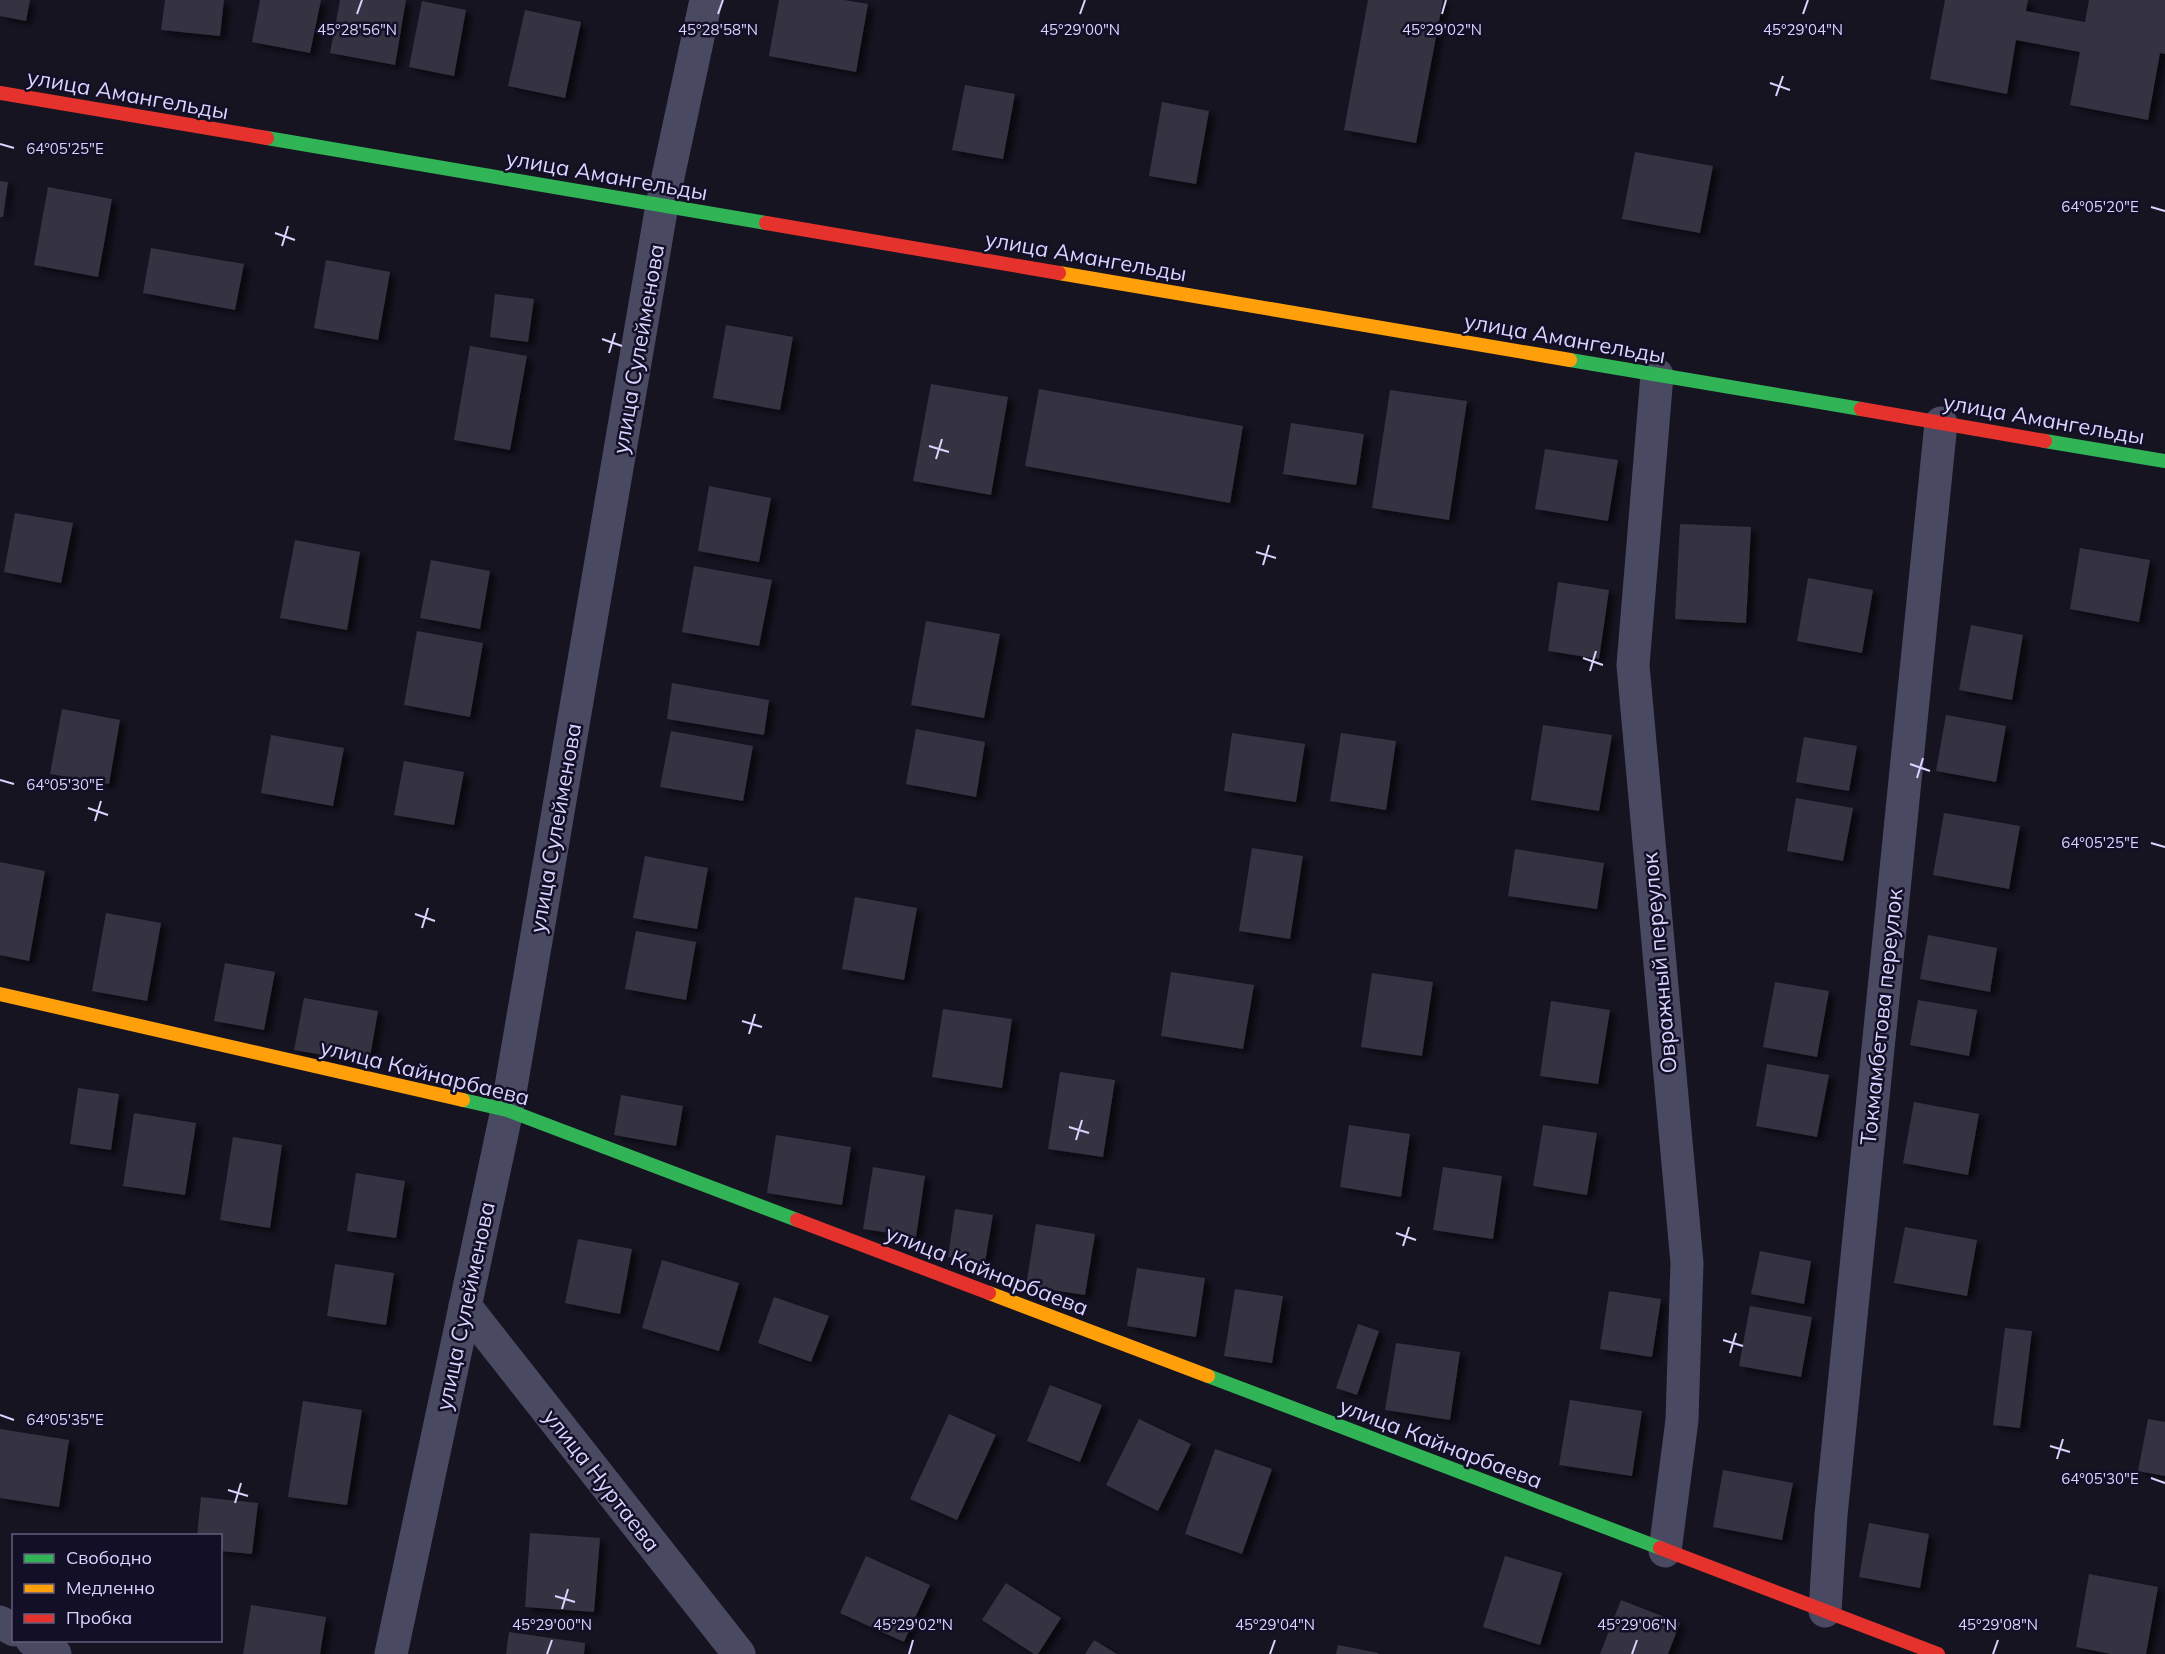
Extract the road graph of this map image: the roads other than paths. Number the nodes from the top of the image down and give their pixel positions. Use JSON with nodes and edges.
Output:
{"nodes":[{"id":1,"x":706,"y":0,"type":"edge"},
{"id":2,"x":0,"y":93,"type":"edge"},
{"id":3,"x":662,"y":205,"type":"junction"},
{"id":4,"x":1656,"y":375,"type":"junction"},
{"id":5,"x":1941,"y":423,"type":"junction"},
{"id":6,"x":2165,"y":461,"type":"edge"},
{"id":7,"x":0,"y":994,"type":"edge"},
{"id":8,"x":507,"y":1110,"type":"junction"},
{"id":9,"x":465,"y":1306,"type":"junction"},
{"id":10,"x":1665,"y":1551,"type":"junction"},
{"id":11,"x":1825,"y":1611,"type":"junction"},
{"id":12,"x":34,"y":1642,"type":"edge"},
{"id":13,"x":55,"y":1654,"type":"edge"},
{"id":14,"x":392,"y":1654,"type":"edge"},
{"id":15,"x":739,"y":1654,"type":"edge"},
{"id":16,"x":1938,"y":1654,"type":"edge"}],
"edges":[{"from":1,"to":3,"type":"street","name":"улица Сулейменова"},
{"from":2,"to":3,"type":"street","name":"улица Амангельды"},
{"from":3,"to":4,"type":"street","name":"улица Амангельды"},
{"from":3,"to":8,"type":"street","name":"улица Сулейменова"},
{"from":4,"to":5,"type":"street","name":"улица Амангельды"},
{"from":4,"to":10,"type":"street","name":"Овражный переулок"},
{"from":5,"to":6,"type":"street","name":"улица Амангельды"},
{"from":5,"to":11,"type":"street","name":"Токмамбетова переулок"},
{"from":7,"to":8,"type":"street","name":"улица Кайнарбаева"},
{"from":8,"to":9,"type":"street","name":"улица Сулейменова"},
{"from":8,"to":10,"type":"street","name":"улица Кайнарбаева"},
{"from":9,"to":14,"type":"street","name":"улица Сулейменова"},
{"from":9,"to":15,"type":"street","name":"улица Нуртаева"},
{"from":10,"to":11,"type":"street","name":"улица Кайнарбаева"},
{"from":11,"to":16,"type":"street","name":"улица Кайнарбаева"},
{"from":12,"to":13,"type":"street"}]}
